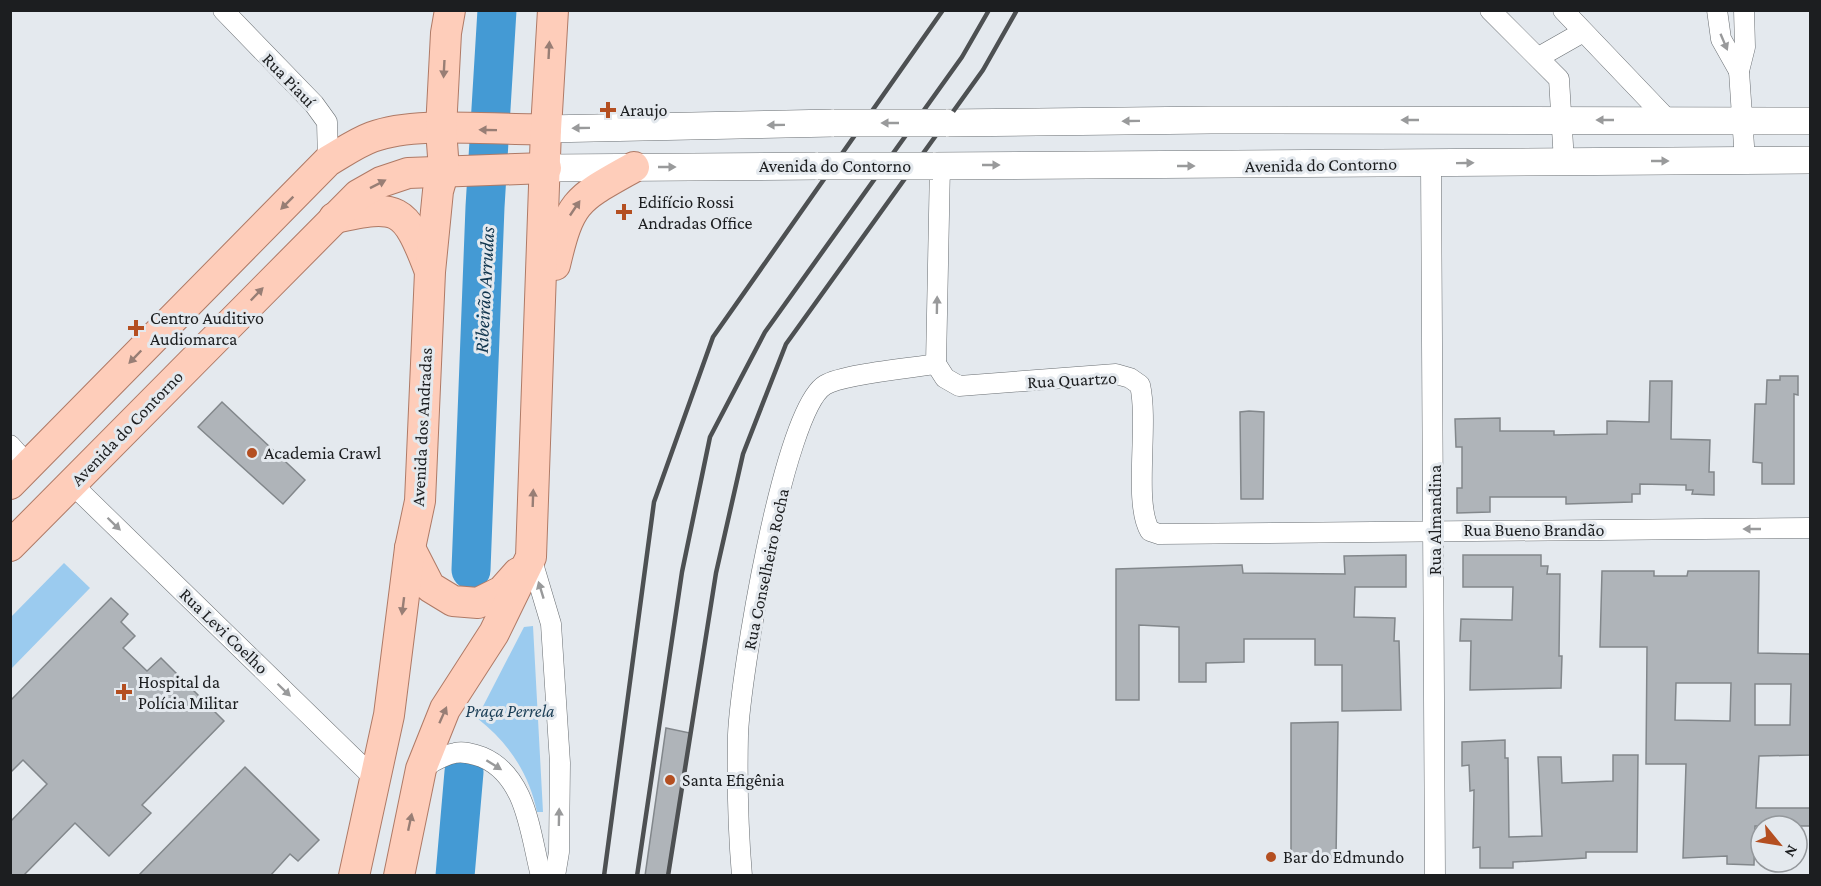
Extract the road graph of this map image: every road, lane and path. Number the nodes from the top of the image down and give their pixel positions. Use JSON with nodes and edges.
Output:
{"nodes":[{"id":1,"x":223,"y":10,"type":"edge"},
{"id":2,"x":450,"y":10,"type":"edge"},
{"id":3,"x":553,"y":10,"type":"edge"},
{"id":4,"x":1490,"y":10,"type":"edge"},
{"id":5,"x":1563,"y":10,"type":"edge"},
{"id":6,"x":1717,"y":10,"type":"edge"},
{"id":7,"x":1744,"y":10,"type":"edge"},
{"id":8,"x":1583,"y":32,"type":"junction"},
{"id":9,"x":1539,"y":57,"type":"junction"},
{"id":10,"x":1739,"y":71,"type":"junction"},
{"id":11,"x":1563,"y":120,"type":"junction"},
{"id":12,"x":1668,"y":120,"type":"junction"},
{"id":13,"x":1810,"y":120,"type":"edge"},
{"id":14,"x":1742,"y":121,"type":"junction"},
{"id":15,"x":446,"y":129,"type":"junction"},
{"id":16,"x":535,"y":130,"type":"junction"},
{"id":17,"x":1745,"y":160,"type":"junction"},
{"id":18,"x":1810,"y":160,"type":"edge"},
{"id":19,"x":328,"y":161,"type":"junction"},
{"id":20,"x":1564,"y":162,"type":"junction"},
{"id":21,"x":1431,"y":164,"type":"junction"},
{"id":22,"x":937,"y":166,"type":"junction"},
{"id":23,"x":633,"y":167,"type":"junction"},
{"id":24,"x":535,"y":168,"type":"junction"},
{"id":25,"x":450,"y":170,"type":"junction"},
{"id":26,"x":332,"y":219,"type":"junction"},
{"id":27,"x":430,"y":272,"type":"junction"},
{"id":28,"x":542,"y":302,"type":"junction"},
{"id":29,"x":936,"y":364,"type":"junction"},
{"id":30,"x":58,"y":436,"type":"junction"},
{"id":31,"x":17,"y":465,"type":"edge"},
{"id":32,"x":72,"y":484,"type":"junction"},
{"id":33,"x":44,"y":512,"type":"junction"},
{"id":34,"x":1810,"y":528,"type":"edge"},
{"id":35,"x":1150,"y":531,"type":"joint"},
{"id":36,"x":1435,"y":531,"type":"junction"},
{"id":37,"x":10,"y":546,"type":"edge"},
{"id":38,"x":410,"y":548,"type":"junction"},
{"id":39,"x":531,"y":556,"type":"junction"},
{"id":40,"x":421,"y":769,"type":"junction"},
{"id":41,"x":375,"y":779,"type":"junction"},
{"id":42,"x":354,"y":876,"type":"edge"},
{"id":43,"x":399,"y":876,"type":"edge"},
{"id":44,"x":541,"y":876,"type":"edge"},
{"id":45,"x":555,"y":876,"type":"edge"},
{"id":46,"x":742,"y":876,"type":"edge"},
{"id":47,"x":1435,"y":876,"type":"edge"}],
"edges":[{"from":1,"to":19,"type":"street","name":"Rua Piauí"},
{"from":2,"to":15,"type":"main road","name":"Avenida dos Andradas","one_way":true},
{"from":16,"to":3,"type":"main road","one_way":true},
{"from":4,"to":9,"type":"street"},
{"from":5,"to":8,"type":"street"},
{"from":6,"to":10,"type":"street","one_way":true},
{"from":7,"to":10,"type":"street"},
{"from":8,"to":9,"type":"street"},
{"from":8,"to":12,"type":"street"},
{"from":9,"to":11,"type":"street"},
{"from":10,"to":14,"type":"street"},
{"from":12,"to":11,"type":"main road","one_way":true},
{"from":11,"to":16,"type":"main road","one_way":true,"bridge":true},
{"from":11,"to":20,"type":"street"},
{"from":12,"to":14,"type":"main road"},
{"from":13,"to":14,"type":"main road"},
{"from":14,"to":17,"type":"street"},
{"from":16,"to":15,"type":"main road","one_way":true},
{"from":15,"to":19,"type":"main road"},
{"from":15,"to":25,"type":"main road","name":"Avenida dos Andradas"},
{"from":16,"to":24,"type":"main road"},
{"from":17,"to":18,"type":"main road","name":"Avenida do Contorno"},
{"from":20,"to":17,"type":"main road","name":"Avenida do Contorno","one_way":true},
{"from":19,"to":30,"type":"main road","one_way":true},
{"from":21,"to":20,"type":"main road","name":"Avenida do Contorno","one_way":true},
{"from":22,"to":21,"type":"main road","name":"Avenida do Contorno","one_way":true},
{"from":21,"to":36,"type":"street","name":"Rua Almandina"},
{"from":23,"to":22,"type":"main road","name":"Avenida do Contorno","one_way":true,"bridge":true},
{"from":29,"to":22,"type":"street","one_way":true},
{"from":23,"to":24,"type":"main road","name":"Avenida do Contorno"},
{"from":28,"to":23,"type":"main road","one_way":true},
{"from":24,"to":25,"type":"main road","name":"Avenida do Contorno"},
{"from":24,"to":28,"type":"main road"},
{"from":26,"to":25,"type":"main road","name":"Avenida do Contorno","one_way":true},
{"from":25,"to":27,"type":"main road","name":"Avenida dos Andradas"},
{"from":26,"to":27,"type":"main road"},
{"from":32,"to":26,"type":"main road","name":"Avenida do Contorno","one_way":true},
{"from":27,"to":38,"type":"main road","name":"Avenida dos Andradas"},
{"from":39,"to":28,"type":"main road","one_way":true},
{"from":29,"to":35,"type":"street","name":"Rua Quartzo"},
{"from":29,"to":46,"type":"street","name":"Rua Conselheiro Rocha"},
{"from":30,"to":31,"type":"main road"},
{"from":30,"to":32,"type":"main road"},
{"from":31,"to":33,"type":"main road"},
{"from":32,"to":33,"type":"main road","name":"Avenida do Contorno"},
{"from":32,"to":41,"type":"street","name":"Rua Levi Coelho","one_way":true},
{"from":33,"to":37,"type":"main road","name":"Avenida do Contorno"},
{"from":34,"to":36,"type":"street","name":"Rua Bueno Brandão","one_way":true},
{"from":35,"to":36,"type":"street","name":"Rua Bueno Brandão"},
{"from":36,"to":47,"type":"street","name":"Rua Almandina"},
{"from":38,"to":39,"type":"main road"},
{"from":38,"to":41,"type":"main road","name":"Avenida dos Andradas","one_way":true},
{"from":40,"to":39,"type":"main road","one_way":true},
{"from":45,"to":39,"type":"street","one_way":true},
{"from":43,"to":40,"type":"main road","one_way":true},
{"from":40,"to":44,"type":"street","one_way":true},
{"from":41,"to":42,"type":"main road","name":"Avenida dos Andradas"}]}
